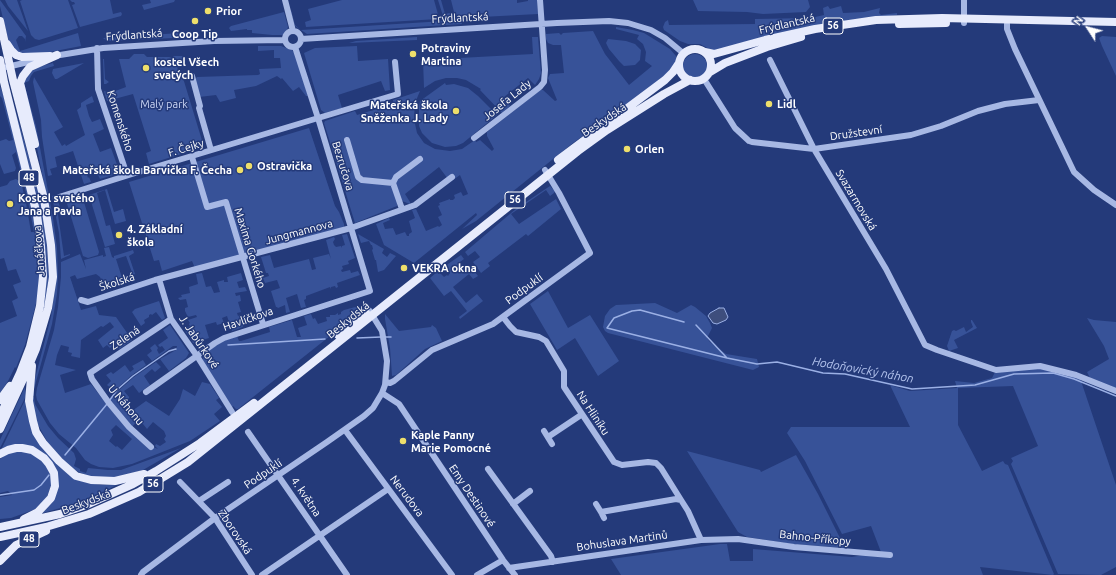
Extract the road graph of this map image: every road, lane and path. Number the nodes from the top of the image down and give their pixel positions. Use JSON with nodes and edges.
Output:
{"nodes":[{"id":1,"x":285,"y":0,"type":"edge"},
{"id":2,"x":540,"y":0,"type":"edge"},
{"id":3,"x":964,"y":0,"type":"edge"},
{"id":4,"x":0,"y":20,"type":"edge"},
{"id":5,"x":964,"y":21,"type":"junction"},
{"id":6,"x":1116,"y":22,"type":"edge"},
{"id":7,"x":542,"y":24,"type":"junction"},
{"id":8,"x":1007,"y":24,"type":"junction"},
{"id":9,"x":1116,"y":27,"type":"edge"},
{"id":10,"x":293,"y":31,"type":"junction"},
{"id":11,"x":4,"y":38,"type":"junction"},
{"id":12,"x":301,"y":38,"type":"junction"},
{"id":13,"x":285,"y":40,"type":"junction"},
{"id":14,"x":295,"y":47,"type":"junction"},
{"id":15,"x":97,"y":48,"type":"junction"},
{"id":16,"x":705,"y":52,"type":"junction"},
{"id":17,"x":683,"y":53,"type":"junction"},
{"id":18,"x":57,"y":55,"type":"junction"},
{"id":19,"x":770,"y":60,"type":"dead end"},
{"id":20,"x":395,"y":62,"type":"dead end"},
{"id":21,"x":679,"y":63,"type":"junction"},
{"id":22,"x":0,"y":65,"type":"edge"},
{"id":23,"x":10,"y":66,"type":"junction"},
{"id":24,"x":710,"y":72,"type":"junction"},
{"id":25,"x":192,"y":76,"type":"dead end"},
{"id":26,"x":704,"y":79,"type":"junction"},
{"id":27,"x":690,"y":80,"type":"junction"},
{"id":28,"x":0,"y":83,"type":"edge"},
{"id":29,"x":6,"y":91,"type":"junction"},
{"id":30,"x":1039,"y":100,"type":"junction"},
{"id":31,"x":318,"y":118,"type":"junction"},
{"id":32,"x":474,"y":138,"type":"dead end"},
{"id":33,"x":347,"y":140,"type":"dead end"},
{"id":34,"x":814,"y":149,"type":"junction"},
{"id":35,"x":211,"y":150,"type":"junction"},
{"id":36,"x":192,"y":157,"type":"junction"},
{"id":37,"x":420,"y":158,"type":"dead end"},
{"id":38,"x":547,"y":172,"type":"junction"},
{"id":39,"x":127,"y":175,"type":"junction"},
{"id":40,"x":39,"y":177,"type":"junction"},
{"id":41,"x":452,"y":178,"type":"dead end"},
{"id":42,"x":393,"y":183,"type":"junction"},
{"id":43,"x":59,"y":197,"type":"dead end"},
{"id":44,"x":1116,"y":205,"type":"edge"},
{"id":45,"x":402,"y":209,"type":"junction"},
{"id":46,"x":351,"y":228,"type":"junction"},
{"id":47,"x":243,"y":257,"type":"junction"},
{"id":48,"x":159,"y":279,"type":"junction"},
{"id":49,"x":370,"y":291,"type":"joint"},
{"id":50,"x":81,"y":300,"type":"dead end"},
{"id":51,"x":371,"y":312,"type":"junction"},
{"id":52,"x":504,"y":317,"type":"junction"},
{"id":53,"x":171,"y":319,"type":"junction"},
{"id":54,"x":263,"y":324,"type":"junction"},
{"id":55,"x":33,"y":356,"type":"junction"},
{"id":56,"x":197,"y":356,"type":"junction"},
{"id":57,"x":22,"y":369,"type":"junction"},
{"id":58,"x":90,"y":374,"type":"joint"},
{"id":59,"x":386,"y":382,"type":"junction"},
{"id":60,"x":1116,"y":390,"type":"edge"},
{"id":61,"x":146,"y":392,"type":"dead end"},
{"id":62,"x":382,"y":393,"type":"junction"},
{"id":63,"x":0,"y":400,"type":"edge"},
{"id":64,"x":232,"y":412,"type":"dead end"},
{"id":65,"x":582,"y":415,"type":"junction"},
{"id":66,"x":0,"y":416,"type":"edge"},
{"id":67,"x":0,"y":429,"type":"edge"},
{"id":68,"x":345,"y":430,"type":"junction"},
{"id":69,"x":248,"y":432,"type":"dead end"},
{"id":70,"x":544,"y":432,"type":"dead end"},
{"id":71,"x":548,"y":437,"type":"junction"},
{"id":72,"x":552,"y":444,"type":"dead end"},
{"id":73,"x":151,"y":447,"type":"dead end"},
{"id":74,"x":0,"y":454,"type":"edge"},
{"id":75,"x":488,"y":469,"type":"dead end"},
{"id":76,"x":156,"y":471,"type":"junction"},
{"id":77,"x":278,"y":476,"type":"junction"},
{"id":78,"x":180,"y":482,"type":"dead end"},
{"id":79,"x":228,"y":482,"type":"dead end"},
{"id":80,"x":388,"y":489,"type":"junction"},
{"id":81,"x":530,"y":491,"type":"dead end"},
{"id":82,"x":681,"y":500,"type":"junction"},
{"id":83,"x":199,"y":501,"type":"junction"},
{"id":84,"x":512,"y":504,"type":"junction"},
{"id":85,"x":596,"y":504,"type":"dead end"},
{"id":86,"x":601,"y":512,"type":"junction"},
{"id":87,"x":216,"y":518,"type":"junction"},
{"id":88,"x":604,"y":518,"type":"dead end"},
{"id":89,"x":63,"y":523,"type":"junction"},
{"id":90,"x":1,"y":527,"type":"edge"},
{"id":91,"x":320,"y":536,"type":"junction"},
{"id":92,"x":0,"y":537,"type":"edge"},
{"id":93,"x":738,"y":539,"type":"joint"},
{"id":94,"x":702,"y":540,"type":"junction"},
{"id":95,"x":890,"y":555,"type":"dead end"},
{"id":96,"x":0,"y":560,"type":"edge"},
{"id":97,"x":503,"y":560,"type":"junction"},
{"id":98,"x":553,"y":562,"type":"junction"},
{"id":99,"x":509,"y":568,"type":"junction"},
{"id":100,"x":141,"y":575,"type":"edge"},
{"id":101,"x":252,"y":575,"type":"edge"},
{"id":102,"x":262,"y":575,"type":"edge"},
{"id":103,"x":347,"y":575,"type":"edge"},
{"id":104,"x":452,"y":575,"type":"edge"},
{"id":105,"x":477,"y":575,"type":"edge"},
{"id":106,"x":515,"y":575,"type":"edge"}],
"edges":[{"from":1,"to":10,"type":"street"},
{"from":2,"to":7,"type":"street"},
{"from":3,"to":5,"type":"street"},
{"from":4,"to":11,"type":"main road","number":"48"},
{"from":5,"to":6,"type":"main road","name":"Frýdlantská","number":"56"},
{"from":5,"to":8,"type":"main road","name":"Frýdlantská","number":"56"},
{"from":5,"to":16,"type":"main road","name":"Frýdlantská","number":"56"},
{"from":5,"to":24,"type":"main road","name":"Frýdlantská","number":"56"},
{"from":7,"to":12,"type":"street","name":"Frýdlantská"},
{"from":7,"to":17,"type":"street","name":"Frýdlantská"},
{"from":7,"to":32,"type":"street","name":"Josefa Lady"},
{"from":8,"to":9,"type":"main road","name":"Frýdlantská","number":"56"},
{"from":8,"to":30,"type":"street"},
{"from":10,"to":12,"type":"street"},
{"from":10,"to":13,"type":"street"},
{"from":11,"to":18,"type":"main road","number":"48"},
{"from":11,"to":23,"type":"main road","number":"48"},
{"from":12,"to":14,"type":"street"},
{"from":13,"to":14,"type":"street"},
{"from":13,"to":15,"type":"street","name":"Frýdlantská"},
{"from":14,"to":31,"type":"street","name":"Bezručova"},
{"from":15,"to":18,"type":"street","name":"Frýdlantská"},
{"from":15,"to":39,"type":"street","name":"Komenského"},
{"from":16,"to":17,"type":"main road","number":"56"},
{"from":16,"to":24,"type":"main road"},
{"from":17,"to":21,"type":"main road","number":"56"},
{"from":18,"to":23,"type":"street","name":"Frýdlantská"},
{"from":18,"to":40,"type":"main road","number":"48"},
{"from":19,"to":34,"type":"street","name":"Svazarmovská"},
{"from":20,"to":31,"type":"street","name":"F. Čejky"},
{"from":21,"to":27,"type":"main road"},
{"from":21,"to":38,"type":"main road","name":"Beskydská","number":"56"},
{"from":22,"to":23,"type":"street","name":"Frýdlantská"},
{"from":22,"to":29,"type":"main road","name":"Janáčkova","number":"48"},
{"from":23,"to":40,"type":"main road","name":"Janáčkova","number":"48"},
{"from":24,"to":26,"type":"main road","number":"56"},
{"from":25,"to":35,"type":"street"},
{"from":26,"to":27,"type":"main road","number":"56"},
{"from":26,"to":34,"type":"street","name":"Družstevní"},
{"from":27,"to":38,"type":"main road","name":"Beskydská","number":"56"},
{"from":28,"to":29,"type":"main road","number":"48"},
{"from":29,"to":57,"type":"main road","name":"Janáčkova","number":"48"},
{"from":30,"to":34,"type":"street","name":"Družstevní"},
{"from":30,"to":44,"type":"street"},
{"from":31,"to":35,"type":"street","name":"F. Čejky"},
{"from":31,"to":46,"type":"street","name":"Bezručova"},
{"from":33,"to":42,"type":"street"},
{"from":34,"to":60,"type":"street","name":"Svazarmovská"},
{"from":35,"to":36,"type":"street","name":"F. Čejky"},
{"from":36,"to":39,"type":"street","name":"F. Čejky"},
{"from":36,"to":47,"type":"street","name":"Maxima Gorkého"},
{"from":37,"to":42,"type":"street"},
{"from":38,"to":51,"type":"main road","name":"Beskydská","number":"56"},
{"from":38,"to":52,"type":"street","name":"Podpuklí"},
{"from":39,"to":43,"type":"street","name":"F. Čejky"},
{"from":40,"to":55,"type":"main road","name":"Janáčkova","number":"48"},
{"from":41,"to":45,"type":"street","name":"Jungmannova"},
{"from":42,"to":45,"type":"street"},
{"from":45,"to":46,"type":"street","name":"Jungmannova"},
{"from":46,"to":47,"type":"street","name":"Jungmannova"},
{"from":46,"to":49,"type":"street","name":"Bezručova"},
{"from":47,"to":48,"type":"street","name":"Jungmannova"},
{"from":47,"to":54,"type":"street","name":"Maxima Gorkého"},
{"from":48,"to":50,"type":"street","name":"Školská"},
{"from":48,"to":53,"type":"street","name":"J. Jabůrkové"},
{"from":49,"to":54,"type":"street","name":"Havlíčkova"},
{"from":51,"to":59,"type":"street","name":"Podpuklí"},
{"from":51,"to":76,"type":"main road","name":"Beskydská","number":"56"},
{"from":51,"to":89,"type":"main road","name":"Beskydská","number":"56"},
{"from":52,"to":59,"type":"street","name":"Podpuklí"},
{"from":52,"to":65,"type":"street","name":"Na Hliníku"},
{"from":53,"to":56,"type":"street","name":"J. Jabůrkové"},
{"from":53,"to":58,"type":"street","name":"Zelená"},
{"from":54,"to":56,"type":"street","name":"Havlíčkova"},
{"from":55,"to":67,"type":"main road","name":"Janáčkova","number":"48"},
{"from":55,"to":76,"type":"main road","number":"48"},
{"from":56,"to":61,"type":"street","name":"Havlíčkova"},
{"from":56,"to":64,"type":"street","name":"J. Jabůrkové"},
{"from":57,"to":63,"type":"main road","number":"48"},
{"from":57,"to":66,"type":"main road","name":"Janáčkova","number":"48"},
{"from":58,"to":73,"type":"street","name":"U Náhonu"},
{"from":59,"to":62,"type":"street","name":"Podpuklí"},
{"from":62,"to":68,"type":"street","name":"Podpuklí"},
{"from":62,"to":97,"type":"street","name":"Emy Destinové"},
{"from":65,"to":71,"type":"street"},
{"from":65,"to":82,"type":"street","name":"Na Hliníku"},
{"from":68,"to":77,"type":"street","name":"Podpuklí"},
{"from":68,"to":80,"type":"street","name":"Nerudova"},
{"from":69,"to":77,"type":"street","name":"4. května"},
{"from":70,"to":71,"type":"street"},
{"from":71,"to":72,"type":"street"},
{"from":74,"to":90,"type":"main road","number":"48"},
{"from":75,"to":84,"type":"street"},
{"from":76,"to":90,"type":"main road","name":"Beskydská","number":"56"},
{"from":77,"to":87,"type":"street","name":"Podpuklí"},
{"from":77,"to":91,"type":"street","name":"4. května"},
{"from":78,"to":83,"type":"street","name":"Zborovská"},
{"from":79,"to":83,"type":"street"},
{"from":80,"to":91,"type":"street"},
{"from":80,"to":104,"type":"street","name":"Nerudova"},
{"from":81,"to":84,"type":"street"},
{"from":82,"to":86,"type":"street"},
{"from":82,"to":94,"type":"street","name":"Na Hliníku"},
{"from":83,"to":87,"type":"street","name":"Zborovská"},
{"from":84,"to":98,"type":"street"},
{"from":85,"to":86,"type":"street"},
{"from":86,"to":88,"type":"street"},
{"from":87,"to":100,"type":"street","name":"Podpuklí"},
{"from":87,"to":101,"type":"street","name":"Zborovská"},
{"from":89,"to":92,"type":"main road","name":"Beskydská","number":"56"},
{"from":89,"to":96,"type":"main road","number":"48"},
{"from":91,"to":102,"type":"street"},
{"from":91,"to":103,"type":"street","name":"4. května"},
{"from":93,"to":94,"type":"street","name":"Bohuslava Martinů"},
{"from":93,"to":95,"type":"street","name":"Bahno-Příkopy"},
{"from":94,"to":98,"type":"street","name":"Bohuslava Martinů"},
{"from":97,"to":99,"type":"street","name":"Emy Destinové"},
{"from":97,"to":105,"type":"street"},
{"from":98,"to":99,"type":"street","name":"Bohuslava Martinů"},
{"from":99,"to":106,"type":"street","name":"Emy Destinové"}]}
